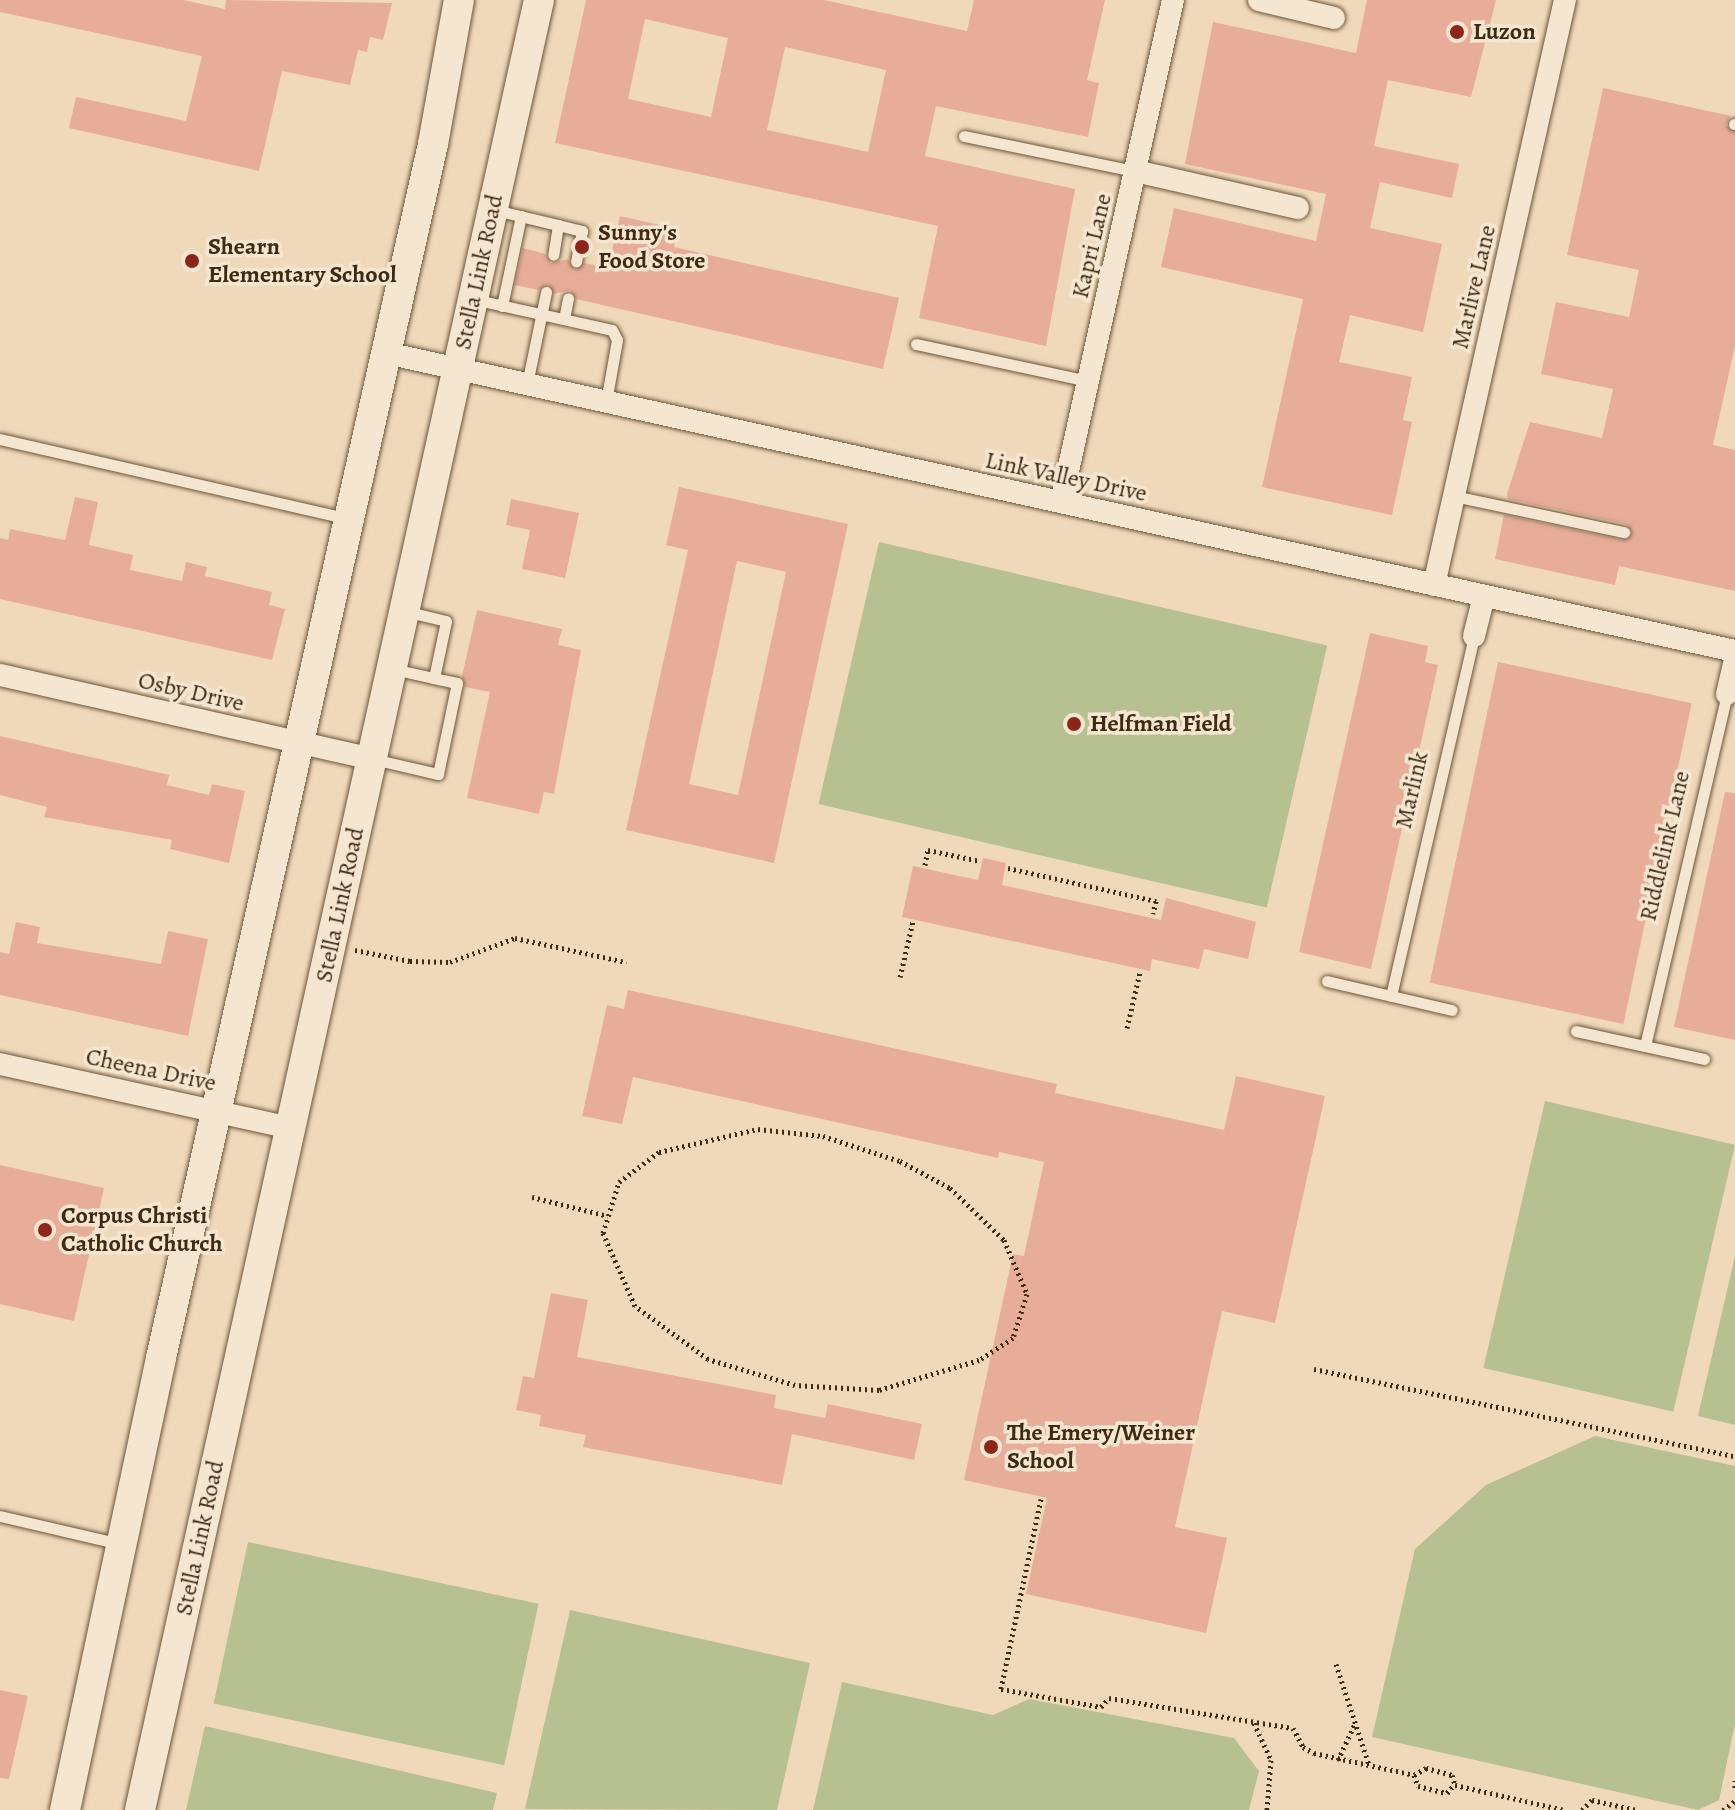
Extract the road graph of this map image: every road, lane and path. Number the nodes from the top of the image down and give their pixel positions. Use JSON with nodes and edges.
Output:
{"nodes":[{"id":1,"x":459,"y":0,"type":"edge"},
{"id":2,"x":539,"y":0,"type":"edge"},
{"id":3,"x":1173,"y":0,"type":"edge"},
{"id":4,"x":1259,"y":0,"type":"edge"},
{"id":5,"x":1565,"y":0,"type":"edge"},
{"id":6,"x":1334,"y":18,"type":"dead end"},
{"id":7,"x":964,"y":136,"type":"dead end"},
{"id":8,"x":1135,"y":171,"type":"junction"},
{"id":9,"x":1298,"y":208,"type":"dead end"},
{"id":10,"x":506,"y":213,"type":"junction"},
{"id":11,"x":558,"y":225,"type":"junction"},
{"id":12,"x":553,"y":255,"type":"dead end"},
{"id":13,"x":576,"y":261,"type":"dead end"},
{"id":14,"x":546,"y":292,"type":"dead end"},
{"id":15,"x":568,"y":298,"type":"dead end"},
{"id":16,"x":487,"y":303,"type":"junction"},
{"id":17,"x":541,"y":314,"type":"junction"},
{"id":18,"x":564,"y":319,"type":"junction"},
{"id":19,"x":916,"y":344,"type":"dead end"},
{"id":20,"x":386,"y":353,"type":"junction"},
{"id":21,"x":457,"y":369,"type":"junction"},
{"id":22,"x":1088,"y":381,"type":"junction"},
{"id":23,"x":527,"y":384,"type":"junction"},
{"id":24,"x":606,"y":402,"type":"junction"},
{"id":25,"x":0,"y":439,"type":"edge"},
{"id":26,"x":1454,"y":496,"type":"junction"},
{"id":27,"x":1061,"y":502,"type":"junction"},
{"id":28,"x":350,"y":519,"type":"junction"},
{"id":29,"x":1624,"y":532,"type":"dead end"},
{"id":30,"x":1434,"y":585,"type":"junction"},
{"id":31,"x":1484,"y":596,"type":"junction"},
{"id":32,"x":404,"y":611,"type":"junction"},
{"id":33,"x":1474,"y":636,"type":"joint"},
{"id":34,"x":1735,"y":651,"type":"edge"},
{"id":35,"x":1735,"y":659,"type":"edge"},
{"id":36,"x":392,"y":669,"type":"junction"},
{"id":37,"x":0,"y":675,"type":"edge"},
{"id":38,"x":434,"y":678,"type":"junction"},
{"id":39,"x":1727,"y":694,"type":"joint"},
{"id":40,"x":301,"y":743,"type":"junction"},
{"id":41,"x":372,"y":759,"type":"junction"},
{"id":42,"x":980,"y":861,"type":"dead end"},
{"id":43,"x":925,"y":865,"type":"dead end"},
{"id":44,"x":1008,"y":868,"type":"dead end"},
{"id":45,"x":1153,"y":914,"type":"dead end"},
{"id":46,"x":913,"y":921,"type":"dead end"},
{"id":47,"x":331,"y":944,"type":"junction"},
{"id":48,"x":626,"y":962,"type":"dead end"},
{"id":49,"x":1140,"y":972,"type":"dead end"},
{"id":50,"x":900,"y":977,"type":"dead end"},
{"id":51,"x":1327,"y":981,"type":"dead end"},
{"id":52,"x":1391,"y":996,"type":"junction"},
{"id":53,"x":1452,"y":1010,"type":"dead end"},
{"id":54,"x":1127,"y":1028,"type":"dead end"},
{"id":55,"x":1576,"y":1031,"type":"dead end"},
{"id":56,"x":1645,"y":1046,"type":"junction"},
{"id":57,"x":1704,"y":1059,"type":"dead end"},
{"id":58,"x":0,"y":1064,"type":"edge"},
{"id":59,"x":219,"y":1112,"type":"junction"},
{"id":60,"x":290,"y":1128,"type":"junction"},
{"id":61,"x":532,"y":1197,"type":"dead end"},
{"id":62,"x":608,"y":1216,"type":"junction"},
{"id":63,"x":1314,"y":1369,"type":"dead end"},
{"id":64,"x":1735,"y":1456,"type":"edge"},
{"id":65,"x":1041,"y":1499,"type":"dead end"},
{"id":66,"x":0,"y":1516,"type":"edge"},
{"id":67,"x":122,"y":1544,"type":"junction"},
{"id":68,"x":1336,"y":1664,"type":"dead end"},
{"id":69,"x":1254,"y":1722,"type":"junction"},
{"id":70,"x":1356,"y":1723,"type":"junction"},
{"id":71,"x":1338,"y":1760,"type":"junction"},
{"id":72,"x":1369,"y":1765,"type":"junction"},
{"id":73,"x":1414,"y":1775,"type":"junction"},
{"id":74,"x":1735,"y":1780,"type":"edge"},
{"id":75,"x":1455,"y":1785,"type":"junction"},
{"id":76,"x":1735,"y":1789,"type":"edge"},
{"id":77,"x":1735,"y":1801,"type":"edge"},
{"id":78,"x":65,"y":1810,"type":"edge"},
{"id":79,"x":140,"y":1810,"type":"edge"},
{"id":80,"x":1267,"y":1810,"type":"edge"},
{"id":81,"x":1564,"y":1810,"type":"edge"},
{"id":82,"x":1582,"y":1810,"type":"edge"},
{"id":83,"x":1636,"y":1810,"type":"edge"},
{"id":84,"x":1723,"y":1810,"type":"edge"}],
"edges":[{"from":1,"to":20,"type":"main road"},
{"from":2,"to":10,"type":"main road","name":"Stella Link Road"},
{"from":3,"to":8,"type":"street","name":"Kapri Lane"},
{"from":4,"to":6,"type":"street"},
{"from":5,"to":26,"type":"street","name":"Marlive Lane"},
{"from":7,"to":8,"type":"lane"},
{"from":8,"to":9,"type":"street"},
{"from":8,"to":22,"type":"street","name":"Kapri Lane"},
{"from":10,"to":11,"type":"lane"},
{"from":10,"to":16,"type":"main road","name":"Stella Link Road"},
{"from":11,"to":12,"type":"lane"},
{"from":11,"to":13,"type":"lane"},
{"from":14,"to":17,"type":"lane"},
{"from":15,"to":18,"type":"lane"},
{"from":16,"to":17,"type":"lane"},
{"from":16,"to":21,"type":"main road","name":"Stella Link Road"},
{"from":17,"to":18,"type":"lane"},
{"from":17,"to":23,"type":"lane"},
{"from":18,"to":24,"type":"lane"},
{"from":19,"to":22,"type":"lane"},
{"from":20,"to":21,"type":"street","name":"Link Valley Drive"},
{"from":20,"to":28,"type":"main road"},
{"from":21,"to":23,"type":"street","name":"Link Valley Drive"},
{"from":21,"to":32,"type":"main road","name":"Stella Link Road"},
{"from":22,"to":27,"type":"street","name":"Kapri Lane"},
{"from":23,"to":24,"type":"street","name":"Link Valley Drive"},
{"from":24,"to":27,"type":"street","name":"Link Valley Drive"},
{"from":25,"to":28,"type":"lane"},
{"from":26,"to":29,"type":"lane"},
{"from":26,"to":30,"type":"street","name":"Marlive Lane"},
{"from":27,"to":30,"type":"street","name":"Link Valley Drive"},
{"from":28,"to":40,"type":"main road"},
{"from":30,"to":31,"type":"street","name":"Link Valley Drive"},
{"from":31,"to":33,"type":"street","name":"Marlink"},
{"from":31,"to":34,"type":"street","name":"Link Valley Drive"},
{"from":32,"to":36,"type":"main road","name":"Stella Link Road"},
{"from":32,"to":38,"type":"lane"},
{"from":33,"to":52,"type":"lane","name":"Marlink"},
{"from":35,"to":39,"type":"street","name":"Riddlelink Lane"},
{"from":36,"to":38,"type":"lane"},
{"from":36,"to":41,"type":"main road","name":"Stella Link Road"},
{"from":37,"to":40,"type":"street","name":"Osby Drive"},
{"from":38,"to":41,"type":"lane"},
{"from":39,"to":56,"type":"lane","name":"Riddlelink Lane"},
{"from":40,"to":41,"type":"street","name":"Osby Drive"},
{"from":40,"to":59,"type":"main road"},
{"from":41,"to":47,"type":"main road","name":"Stella Link Road"},
{"from":42,"to":43,"type":"path"},
{"from":44,"to":45,"type":"path"},
{"from":46,"to":50,"type":"path"},
{"from":47,"to":48,"type":"path"},
{"from":47,"to":60,"type":"main road","name":"Stella Link Road"},
{"from":49,"to":54,"type":"path"},
{"from":51,"to":52,"type":"lane"},
{"from":52,"to":53,"type":"lane"},
{"from":55,"to":56,"type":"lane"},
{"from":56,"to":57,"type":"lane"},
{"from":58,"to":59,"type":"street","name":"Cheena Drive"},
{"from":59,"to":60,"type":"street","name":"Cheena Drive"},
{"from":59,"to":67,"type":"main road"},
{"from":60,"to":79,"type":"main road","name":"Stella Link Road"},
{"from":61,"to":62,"type":"path"},
{"from":62,"to":62,"type":"path"},
{"from":63,"to":64,"type":"path"},
{"from":65,"to":69,"type":"path"},
{"from":66,"to":67,"type":"lane"},
{"from":67,"to":78,"type":"main road"},
{"from":68,"to":70,"type":"path"},
{"from":69,"to":71,"type":"path"},
{"from":69,"to":80,"type":"path"},
{"from":70,"to":71,"type":"path"},
{"from":70,"to":72,"type":"path"},
{"from":71,"to":72,"type":"path"},
{"from":72,"to":73,"type":"path"},
{"from":73,"to":75,"type":"path"},
{"from":73,"to":75,"type":"path"},
{"from":74,"to":76,"type":"path"},
{"from":75,"to":81,"type":"path"},
{"from":77,"to":84,"type":"path"},
{"from":82,"to":83,"type":"path"}]}
